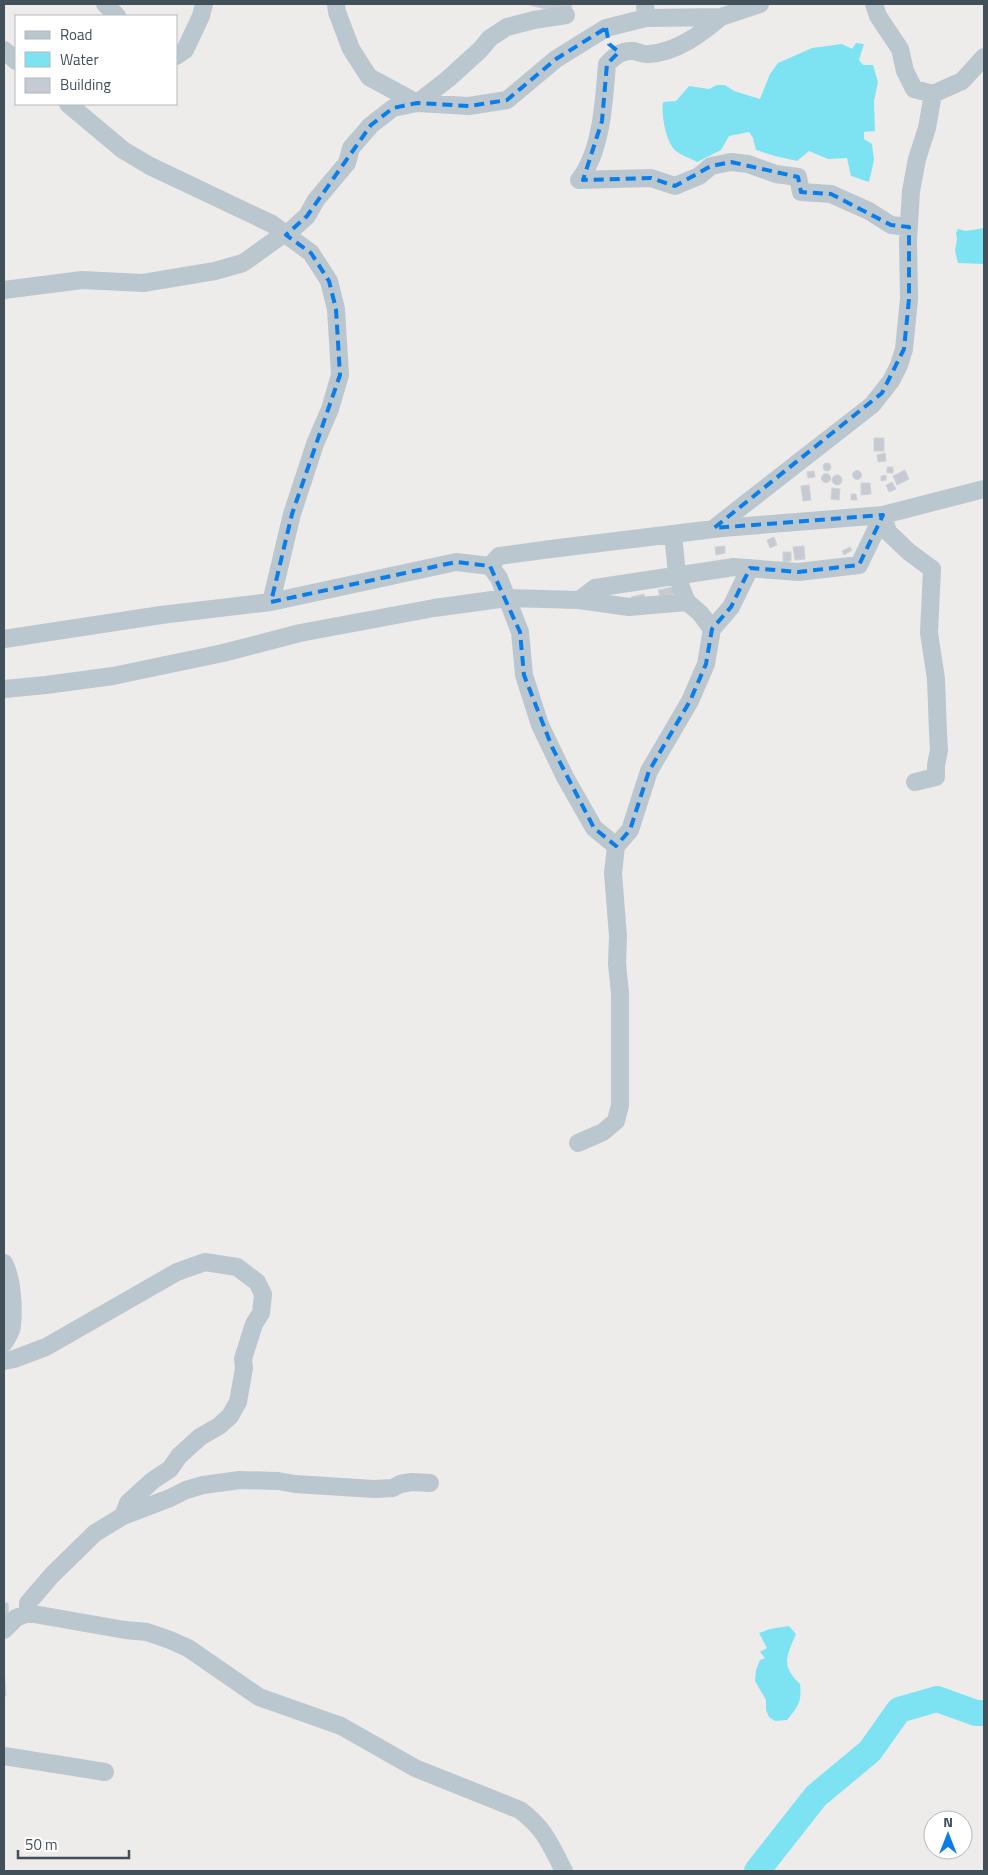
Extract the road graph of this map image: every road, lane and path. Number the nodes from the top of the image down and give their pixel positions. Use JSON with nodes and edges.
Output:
{"nodes":[{"id":1,"x":105,"y":4,"type":"edge"},
{"id":2,"x":204,"y":4,"type":"edge"},
{"id":3,"x":336,"y":4,"type":"edge"},
{"id":4,"x":760,"y":4,"type":"edge"},
{"id":5,"x":874,"y":4,"type":"edge"},
{"id":6,"x":647,"y":8,"type":"edge"},
{"id":7,"x":116,"y":15,"type":"edge"},
{"id":8,"x":566,"y":15,"type":"dead end"},
{"id":9,"x":722,"y":17,"type":"junction"},
{"id":10,"x":606,"y":28,"type":"junction"},
{"id":11,"x":4,"y":50,"type":"edge"},
{"id":12,"x":619,"y":52,"type":"junction"},
{"id":13,"x":178,"y":55,"type":"edge"},
{"id":14,"x":984,"y":57,"type":"edge"},
{"id":15,"x":15,"y":60,"type":"edge"},
{"id":16,"x":933,"y":94,"type":"junction"},
{"id":17,"x":417,"y":102,"type":"junction"},
{"id":18,"x":69,"y":105,"type":"edge"},
{"id":19,"x":909,"y":227,"type":"junction"},
{"id":20,"x":286,"y":234,"type":"junction"},
{"id":21,"x":4,"y":290,"type":"edge"},
{"id":22,"x":984,"y":489,"type":"edge"},
{"id":23,"x":883,"y":515,"type":"junction"},
{"id":24,"x":713,"y":529,"type":"junction"},
{"id":25,"x":673,"y":534,"type":"junction"},
{"id":26,"x":490,"y":566,"type":"junction"},
{"id":27,"x":750,"y":568,"type":"junction"},
{"id":28,"x":677,"y":575,"type":"junction"},
{"id":29,"x":506,"y":598,"type":"junction"},
{"id":30,"x":579,"y":600,"type":"junction"},
{"id":31,"x":271,"y":602,"type":"junction"},
{"id":32,"x":687,"y":602,"type":"junction"},
{"id":33,"x":712,"y":629,"type":"junction"},
{"id":34,"x":4,"y":639,"type":"edge"},
{"id":35,"x":4,"y":688,"type":"edge"},
{"id":36,"x":915,"y":782,"type":"dead end"},
{"id":37,"x":616,"y":846,"type":"junction"},
{"id":38,"x":578,"y":1143,"type":"dead end"},
{"id":39,"x":4,"y":1263,"type":"edge"},
{"id":40,"x":4,"y":1343,"type":"edge"},
{"id":41,"x":4,"y":1361,"type":"edge"},
{"id":42,"x":430,"y":1483,"type":"dead end"},
{"id":43,"x":123,"y":1516,"type":"junction"},
{"id":44,"x":28,"y":1613,"type":"junction"},
{"id":45,"x":4,"y":1630,"type":"edge"},
{"id":46,"x":4,"y":1756,"type":"edge"},
{"id":47,"x":105,"y":1772,"type":"dead end"},
{"id":48,"x":564,"y":1871,"type":"edge"}],
"edges":[{"from":1,"to":7,"type":"street"},
{"from":2,"to":13,"type":"street"},
{"from":3,"to":17,"type":"street"},
{"from":4,"to":9,"type":"street"},
{"from":5,"to":16,"type":"street"},
{"from":6,"to":9,"type":"street"},
{"from":6,"to":10,"type":"street"},
{"from":8,"to":17,"type":"street"},
{"from":9,"to":12,"type":"street"},
{"from":10,"to":12,"type":"street"},
{"from":10,"to":17,"type":"street"},
{"from":11,"to":15,"type":"street"},
{"from":12,"to":19,"type":"street"},
{"from":14,"to":16,"type":"street"},
{"from":16,"to":19,"type":"street"},
{"from":17,"to":20,"type":"street"},
{"from":18,"to":20,"type":"street"},
{"from":19,"to":24,"type":"street"},
{"from":20,"to":21,"type":"street"},
{"from":20,"to":31,"type":"street"},
{"from":22,"to":23,"type":"street"},
{"from":23,"to":24,"type":"street"},
{"from":23,"to":27,"type":"street"},
{"from":23,"to":36,"type":"street"},
{"from":24,"to":25,"type":"street"},
{"from":25,"to":26,"type":"street"},
{"from":25,"to":28,"type":"street"},
{"from":26,"to":29,"type":"street"},
{"from":26,"to":31,"type":"street"},
{"from":27,"to":28,"type":"street"},
{"from":27,"to":33,"type":"street"},
{"from":28,"to":30,"type":"street"},
{"from":28,"to":32,"type":"street"},
{"from":29,"to":30,"type":"street"},
{"from":29,"to":35,"type":"street"},
{"from":29,"to":37,"type":"street"},
{"from":30,"to":32,"type":"street"},
{"from":31,"to":34,"type":"street"},
{"from":32,"to":33,"type":"street"},
{"from":33,"to":37,"type":"street"},
{"from":37,"to":38,"type":"street"},
{"from":39,"to":40,"type":"street"},
{"from":41,"to":43,"type":"street"},
{"from":42,"to":43,"type":"street"},
{"from":43,"to":44,"type":"street"},
{"from":44,"to":45,"type":"street"},
{"from":44,"to":48,"type":"street"},
{"from":46,"to":47,"type":"street"}]}
